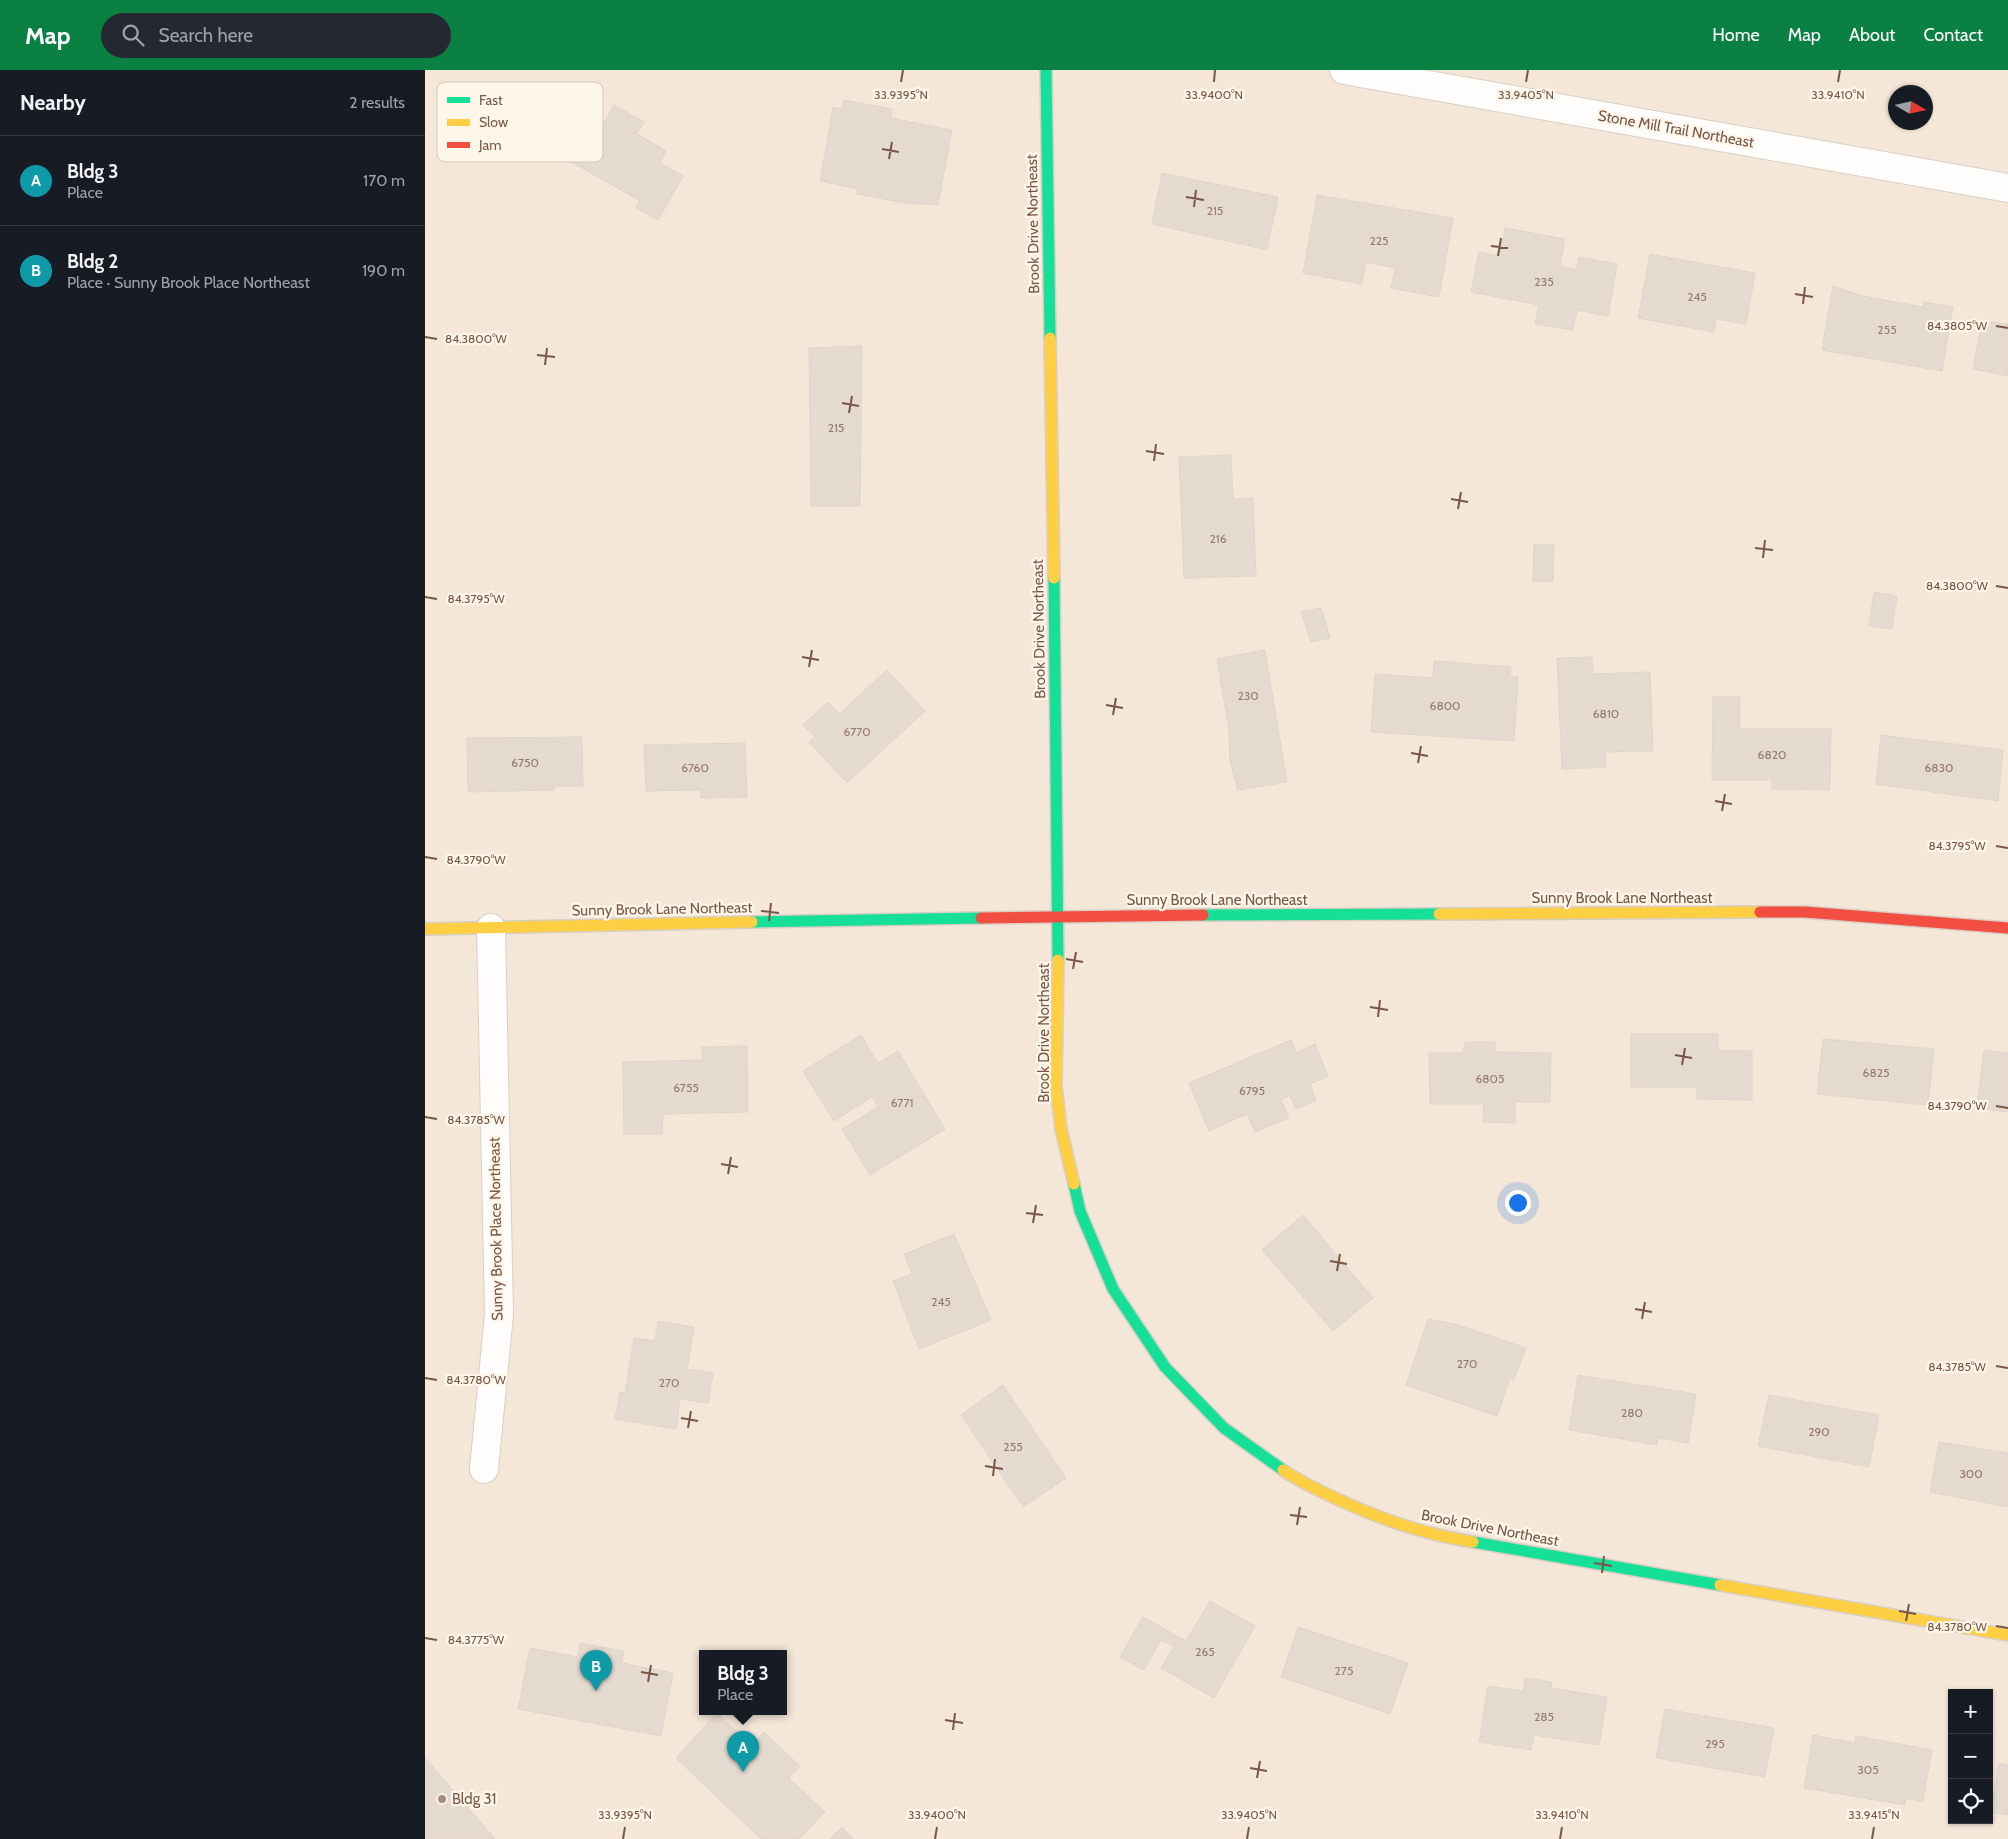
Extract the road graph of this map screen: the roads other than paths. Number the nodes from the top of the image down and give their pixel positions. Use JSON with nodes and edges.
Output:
{"nodes":[{"id":1,"x":1046,"y":70,"type":"edge"},
{"id":2,"x":1344,"y":70,"type":"edge"},
{"id":3,"x":2008,"y":188,"type":"edge"},
{"id":4,"x":1059,"y":916,"type":"junction"},
{"id":5,"x":491,"y":928,"type":"junction"},
{"id":6,"x":2008,"y":928,"type":"edge"},
{"id":7,"x":425,"y":929,"type":"edge"},
{"id":8,"x":484,"y":1469,"type":"dead end"},
{"id":9,"x":2008,"y":1635,"type":"edge"}],
"edges":[{"from":1,"to":4,"type":"street","name":"Brook Drive Northeast"},
{"from":2,"to":3,"type":"street","name":"Stone Mill Trail Northeast"},
{"from":4,"to":5,"type":"street","name":"Sunny Brook Lane Northeast"},
{"from":4,"to":6,"type":"street","name":"Sunny Brook Lane Northeast"},
{"from":4,"to":9,"type":"street","name":"Brook Drive Northeast"},
{"from":5,"to":7,"type":"street","name":"Sunny Brook Lane Northeast"},
{"from":5,"to":8,"type":"street","name":"Sunny Brook Place Northeast"}]}
